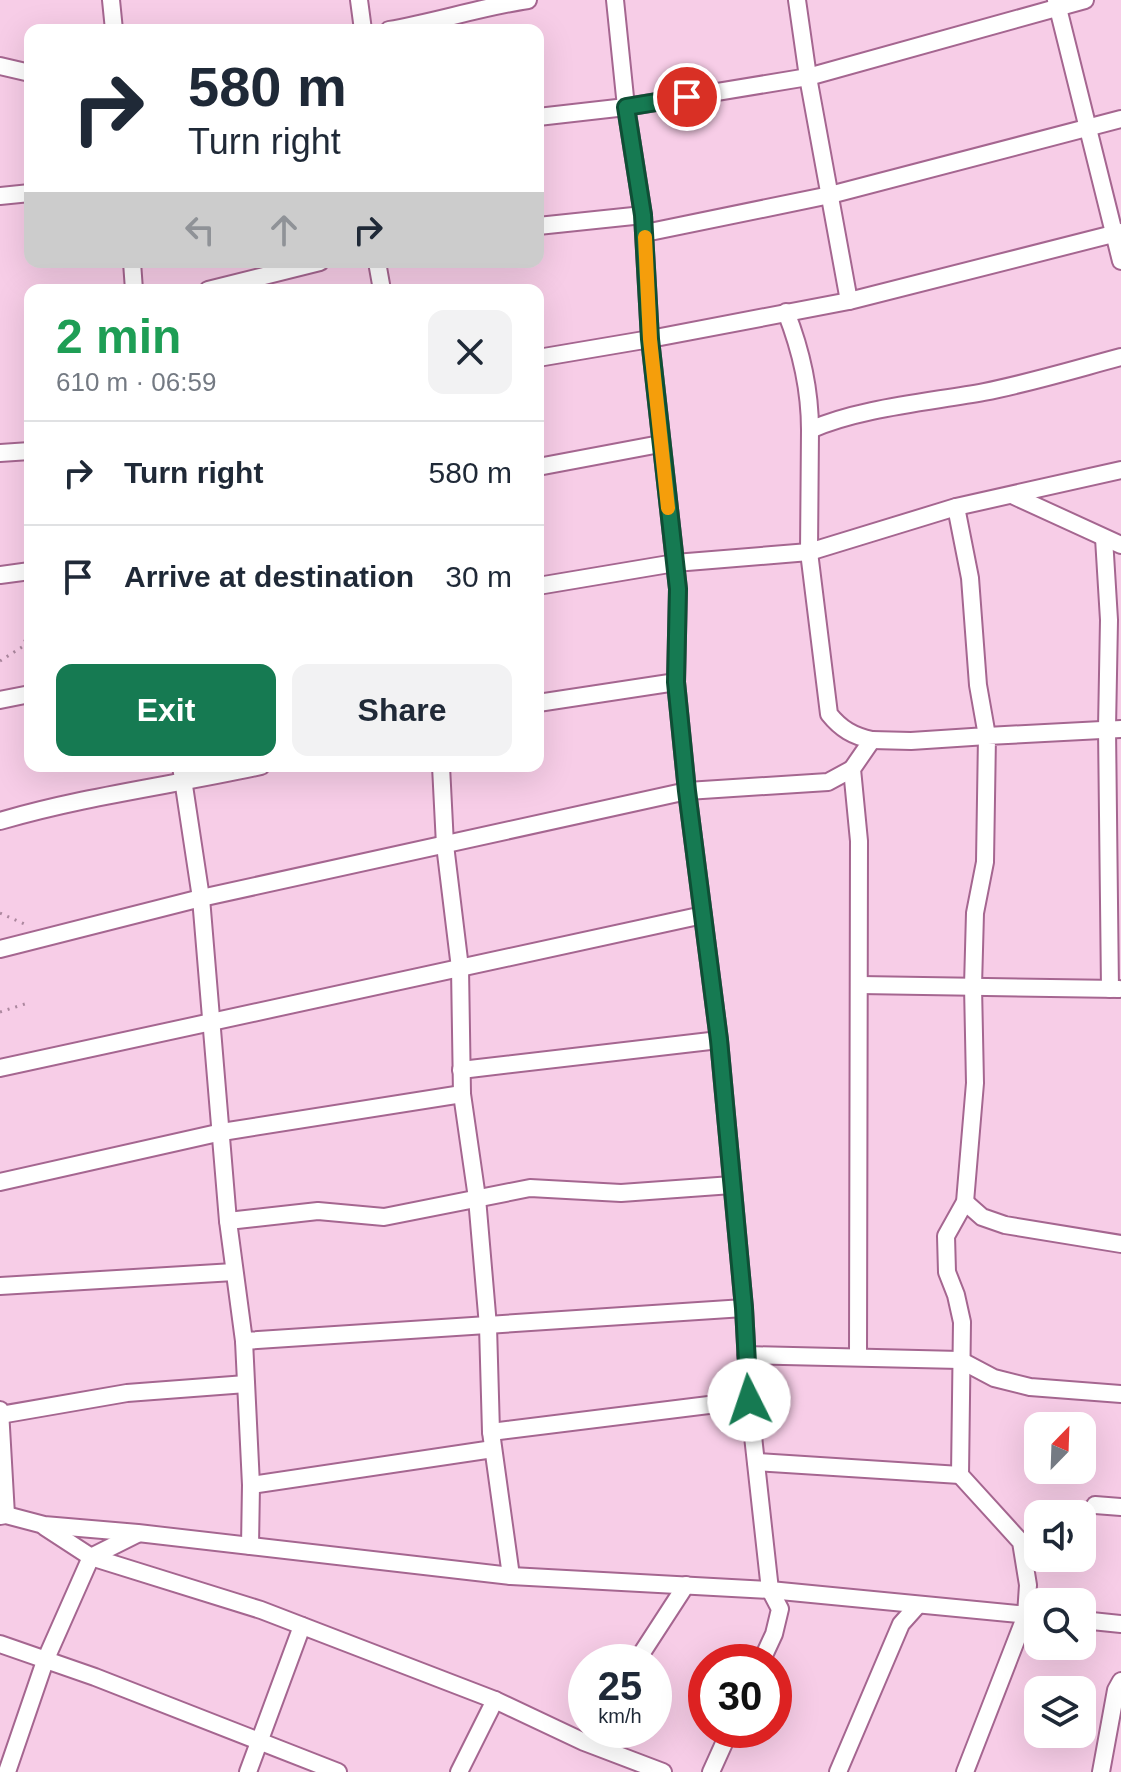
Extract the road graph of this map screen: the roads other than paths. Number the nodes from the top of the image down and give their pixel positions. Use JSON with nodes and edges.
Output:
{"nodes":[{"id":1,"x":111,"y":0,"type":"edge"},
{"id":2,"x":359,"y":0,"type":"edge"},
{"id":3,"x":528,"y":0,"type":"edge"},
{"id":4,"x":615,"y":0,"type":"edge"},
{"id":5,"x":797,"y":0,"type":"edge"},
{"id":6,"x":1085,"y":0,"type":"edge"},
{"id":7,"x":1056,"y":4,"type":"edge"},
{"id":8,"x":113,"y":24,"type":"edge"},
{"id":9,"x":362,"y":24,"type":"edge"},
{"id":10,"x":426,"y":24,"type":"edge"},
{"id":11,"x":0,"y":66,"type":"edge"},
{"id":12,"x":24,"y":72,"type":"edge"},
{"id":13,"x":808,"y":77,"type":"junction"},
{"id":14,"x":626,"y":107,"type":"junction"},
{"id":15,"x":544,"y":116,"type":"edge"},
{"id":16,"x":1121,"y":119,"type":"edge"},
{"id":17,"x":1089,"y":129,"type":"junction"},
{"id":18,"x":24,"y":194,"type":"edge"},
{"id":19,"x":830,"y":195,"type":"junction"},
{"id":20,"x":0,"y":196,"type":"edge"},
{"id":21,"x":643,"y":215,"type":"junction"},
{"id":22,"x":544,"y":225,"type":"edge"},
{"id":23,"x":645,"y":233,"type":"junction"},
{"id":24,"x":1118,"y":233,"type":"edge"},
{"id":25,"x":1121,"y":261,"type":"edge"},
{"id":26,"x":296,"y":268,"type":"edge"},
{"id":27,"x":232,"y":284,"type":"edge"},
{"id":28,"x":849,"y":301,"type":"junction"},
{"id":29,"x":786,"y":312,"type":"junction"},
{"id":30,"x":650,"y":339,"type":"junction"},
{"id":31,"x":544,"y":357,"type":"edge"},
{"id":32,"x":1121,"y":357,"type":"edge"},
{"id":33,"x":810,"y":430,"type":"junction"},
{"id":34,"x":660,"y":444,"type":"junction"},
{"id":35,"x":24,"y":451,"type":"edge"},
{"id":36,"x":0,"y":453,"type":"edge"},
{"id":37,"x":544,"y":466,"type":"edge"},
{"id":38,"x":1121,"y":470,"type":"edge"},
{"id":39,"x":1014,"y":496,"type":"junction"},
{"id":40,"x":956,"y":507,"type":"junction"},
{"id":41,"x":1104,"y":538,"type":"junction"},
{"id":42,"x":1121,"y":545,"type":"edge"},
{"id":43,"x":809,"y":552,"type":"junction"},
{"id":44,"x":675,"y":563,"type":"junction"},
{"id":45,"x":24,"y":572,"type":"edge"},
{"id":46,"x":0,"y":575,"type":"edge"},
{"id":47,"x":544,"y":585,"type":"edge"},
{"id":48,"x":676,"y":682,"type":"junction"},
{"id":49,"x":24,"y":695,"type":"edge"},
{"id":50,"x":0,"y":700,"type":"edge"},
{"id":51,"x":544,"y":702,"type":"edge"},
{"id":52,"x":1114,"y":728,"type":"edge"},
{"id":53,"x":987,"y":736,"type":"junction"},
{"id":54,"x":872,"y":740,"type":"junction"},
{"id":55,"x":852,"y":769,"type":"junction"},
{"id":56,"x":441,"y":772,"type":"edge"},
{"id":57,"x":182,"y":774,"type":"edge"},
{"id":58,"x":687,"y":791,"type":"junction"},
{"id":59,"x":0,"y":821,"type":"edge"},
{"id":60,"x":445,"y":845,"type":"junction"},
{"id":61,"x":201,"y":898,"type":"junction"},
{"id":62,"x":703,"y":915,"type":"junction"},
{"id":63,"x":0,"y":949,"type":"edge"},
{"id":64,"x":460,"y":968,"type":"junction"},
{"id":65,"x":860,"y":985,"type":"junction"},
{"id":66,"x":973,"y":986,"type":"junction"},
{"id":67,"x":1116,"y":989,"type":"edge"},
{"id":68,"x":211,"y":1020,"type":"junction"},
{"id":69,"x":719,"y":1040,"type":"junction"},
{"id":70,"x":0,"y":1068,"type":"edge"},
{"id":71,"x":461,"y":1070,"type":"junction"},
{"id":72,"x":462,"y":1094,"type":"junction"},
{"id":73,"x":222,"y":1132,"type":"junction"},
{"id":74,"x":0,"y":1182,"type":"edge"},
{"id":75,"x":732,"y":1185,"type":"junction"},
{"id":76,"x":477,"y":1198,"type":"junction"},
{"id":77,"x":965,"y":1202,"type":"junction"},
{"id":78,"x":228,"y":1221,"type":"junction"},
{"id":79,"x":1121,"y":1244,"type":"edge"},
{"id":80,"x":234,"y":1272,"type":"junction"},
{"id":81,"x":0,"y":1286,"type":"edge"},
{"id":82,"x":744,"y":1308,"type":"junction"},
{"id":83,"x":488,"y":1326,"type":"junction"},
{"id":84,"x":244,"y":1341,"type":"junction"},
{"id":85,"x":746,"y":1355,"type":"junction"},
{"id":86,"x":858,"y":1357,"type":"junction"},
{"id":87,"x":960,"y":1360,"type":"junction"},
{"id":88,"x":246,"y":1384,"type":"junction"},
{"id":89,"x":1121,"y":1394,"type":"edge"},
{"id":90,"x":749,"y":1400,"type":"junction"},
{"id":91,"x":0,"y":1414,"type":"edge"},
{"id":92,"x":492,"y":1440,"type":"junction"},
{"id":93,"x":756,"y":1462,"type":"junction"},
{"id":94,"x":960,"y":1475,"type":"junction"},
{"id":95,"x":251,"y":1485,"type":"junction"},
{"id":96,"x":1096,"y":1505,"type":"edge"},
{"id":97,"x":1121,"y":1507,"type":"edge"},
{"id":98,"x":3,"y":1516,"type":"edge"},
{"id":99,"x":44,"y":1525,"type":"junction"},
{"id":100,"x":138,"y":1533,"type":"junction"},
{"id":101,"x":250,"y":1546,"type":"junction"},
{"id":102,"x":91,"y":1557,"type":"junction"},
{"id":103,"x":511,"y":1576,"type":"junction"},
{"id":104,"x":686,"y":1585,"type":"junction"},
{"id":105,"x":1028,"y":1588,"type":"edge"},
{"id":106,"x":770,"y":1590,"type":"junction"},
{"id":107,"x":918,"y":1605,"type":"junction"},
{"id":108,"x":1024,"y":1615,"type":"edge"},
{"id":109,"x":1096,"y":1621,"type":"edge"},
{"id":110,"x":1121,"y":1624,"type":"edge"},
{"id":111,"x":302,"y":1626,"type":"junction"},
{"id":112,"x":1024,"y":1635,"type":"edge"},
{"id":113,"x":0,"y":1644,"type":"edge"},
{"id":114,"x":648,"y":1644,"type":"edge"},
{"id":115,"x":769,"y":1644,"type":"edge"},
{"id":116,"x":45,"y":1661,"type":"junction"},
{"id":117,"x":1121,"y":1681,"type":"edge"},
{"id":118,"x":495,"y":1700,"type":"junction"},
{"id":119,"x":568,"y":1728,"type":"edge"},
{"id":120,"x":259,"y":1740,"type":"junction"},
{"id":121,"x":613,"y":1748,"type":"edge"},
{"id":122,"x":722,"y":1748,"type":"edge"},
{"id":123,"x":7,"y":1772,"type":"edge"},
{"id":124,"x":248,"y":1772,"type":"edge"},
{"id":125,"x":338,"y":1772,"type":"edge"},
{"id":126,"x":459,"y":1772,"type":"edge"},
{"id":127,"x":663,"y":1772,"type":"edge"},
{"id":128,"x":711,"y":1772,"type":"edge"},
{"id":129,"x":838,"y":1772,"type":"edge"},
{"id":130,"x":965,"y":1772,"type":"edge"},
{"id":131,"x":1101,"y":1772,"type":"edge"}],
"edges":[{"from":1,"to":8,"type":"street"},
{"from":2,"to":9,"type":"street"},
{"from":3,"to":10,"type":"street"},
{"from":4,"to":14,"type":"street"},
{"from":5,"to":13,"type":"street"},
{"from":6,"to":7,"type":"street"},
{"from":7,"to":13,"type":"street"},
{"from":7,"to":17,"type":"street"},
{"from":11,"to":12,"type":"street"},
{"from":13,"to":14,"type":"street"},
{"from":13,"to":19,"type":"street"},
{"from":14,"to":15,"type":"street"},
{"from":14,"to":21,"type":"street"},
{"from":16,"to":17,"type":"street"},
{"from":17,"to":19,"type":"street"},
{"from":17,"to":24,"type":"street"},
{"from":18,"to":20,"type":"street"},
{"from":19,"to":23,"type":"street"},
{"from":19,"to":28,"type":"street"},
{"from":21,"to":22,"type":"street"},
{"from":21,"to":23,"type":"street"},
{"from":23,"to":30,"type":"street"},
{"from":24,"to":25,"type":"street"},
{"from":24,"to":28,"type":"street"},
{"from":26,"to":27,"type":"street"},
{"from":28,"to":29,"type":"street"},
{"from":29,"to":30,"type":"street"},
{"from":29,"to":33,"type":"street"},
{"from":30,"to":31,"type":"street"},
{"from":30,"to":34,"type":"street"},
{"from":32,"to":33,"type":"street"},
{"from":33,"to":43,"type":"street"},
{"from":34,"to":37,"type":"street"},
{"from":34,"to":44,"type":"street"},
{"from":35,"to":36,"type":"street"},
{"from":38,"to":39,"type":"street"},
{"from":39,"to":40,"type":"street"},
{"from":39,"to":41,"type":"street"},
{"from":40,"to":43,"type":"street"},
{"from":40,"to":53,"type":"street"},
{"from":41,"to":42,"type":"street"},
{"from":41,"to":52,"type":"street"},
{"from":43,"to":44,"type":"street"},
{"from":43,"to":54,"type":"street"},
{"from":44,"to":47,"type":"street"},
{"from":44,"to":48,"type":"street"},
{"from":45,"to":46,"type":"street"},
{"from":48,"to":51,"type":"street"},
{"from":48,"to":58,"type":"street"},
{"from":49,"to":50,"type":"street"},
{"from":52,"to":53,"type":"street"},
{"from":52,"to":67,"type":"street"},
{"from":53,"to":54,"type":"street"},
{"from":53,"to":66,"type":"street"},
{"from":54,"to":55,"type":"street"},
{"from":55,"to":58,"type":"street"},
{"from":55,"to":65,"type":"street"},
{"from":56,"to":60,"type":"street"},
{"from":57,"to":59,"type":"street"},
{"from":57,"to":61,"type":"street"},
{"from":58,"to":60,"type":"street"},
{"from":58,"to":62,"type":"street"},
{"from":60,"to":61,"type":"street"},
{"from":60,"to":64,"type":"street"},
{"from":61,"to":63,"type":"street"},
{"from":61,"to":68,"type":"street"},
{"from":62,"to":64,"type":"street"},
{"from":62,"to":69,"type":"street"},
{"from":64,"to":68,"type":"street"},
{"from":64,"to":71,"type":"street"},
{"from":65,"to":66,"type":"street"},
{"from":65,"to":86,"type":"street"},
{"from":66,"to":67,"type":"street"},
{"from":66,"to":77,"type":"street"},
{"from":68,"to":70,"type":"street"},
{"from":68,"to":73,"type":"street"},
{"from":69,"to":71,"type":"street"},
{"from":69,"to":75,"type":"street"},
{"from":71,"to":72,"type":"street"},
{"from":72,"to":73,"type":"street"},
{"from":72,"to":76,"type":"street"},
{"from":73,"to":74,"type":"street"},
{"from":73,"to":78,"type":"street"},
{"from":75,"to":76,"type":"street"},
{"from":75,"to":82,"type":"street"},
{"from":76,"to":78,"type":"street"},
{"from":76,"to":83,"type":"street"},
{"from":77,"to":79,"type":"street"},
{"from":77,"to":87,"type":"street"},
{"from":78,"to":80,"type":"street"},
{"from":80,"to":81,"type":"street"},
{"from":80,"to":84,"type":"street"},
{"from":82,"to":83,"type":"street"},
{"from":82,"to":85,"type":"street"},
{"from":83,"to":84,"type":"street"},
{"from":83,"to":92,"type":"street"},
{"from":84,"to":88,"type":"street"},
{"from":85,"to":86,"type":"street"},
{"from":85,"to":90,"type":"street"},
{"from":86,"to":87,"type":"street"},
{"from":87,"to":89,"type":"street"},
{"from":87,"to":94,"type":"street"},
{"from":88,"to":91,"type":"street"},
{"from":88,"to":95,"type":"street"},
{"from":90,"to":92,"type":"street"},
{"from":90,"to":93,"type":"street"},
{"from":91,"to":98,"type":"street"},
{"from":92,"to":95,"type":"street"},
{"from":92,"to":103,"type":"street"},
{"from":93,"to":94,"type":"street"},
{"from":93,"to":106,"type":"street"},
{"from":94,"to":105,"type":"street"},
{"from":95,"to":101,"type":"street"},
{"from":96,"to":97,"type":"street"},
{"from":98,"to":99,"type":"street"},
{"from":99,"to":100,"type":"street"},
{"from":99,"to":102,"type":"street"},
{"from":100,"to":101,"type":"street"},
{"from":100,"to":102,"type":"street"},
{"from":101,"to":103,"type":"street"},
{"from":102,"to":111,"type":"street"},
{"from":102,"to":116,"type":"street"},
{"from":103,"to":104,"type":"street"},
{"from":104,"to":106,"type":"street"},
{"from":104,"to":114,"type":"street"},
{"from":106,"to":107,"type":"street"},
{"from":106,"to":115,"type":"street"},
{"from":107,"to":108,"type":"street"},
{"from":107,"to":129,"type":"street"},
{"from":109,"to":110,"type":"street"},
{"from":111,"to":118,"type":"street"},
{"from":111,"to":120,"type":"street"},
{"from":112,"to":130,"type":"street"},
{"from":113,"to":116,"type":"street"},
{"from":116,"to":120,"type":"street"},
{"from":116,"to":123,"type":"street"},
{"from":117,"to":131,"type":"street"},
{"from":118,"to":119,"type":"street"},
{"from":118,"to":126,"type":"street"},
{"from":120,"to":124,"type":"street"},
{"from":120,"to":125,"type":"street"},
{"from":121,"to":127,"type":"street"},
{"from":122,"to":128,"type":"street"}]}
